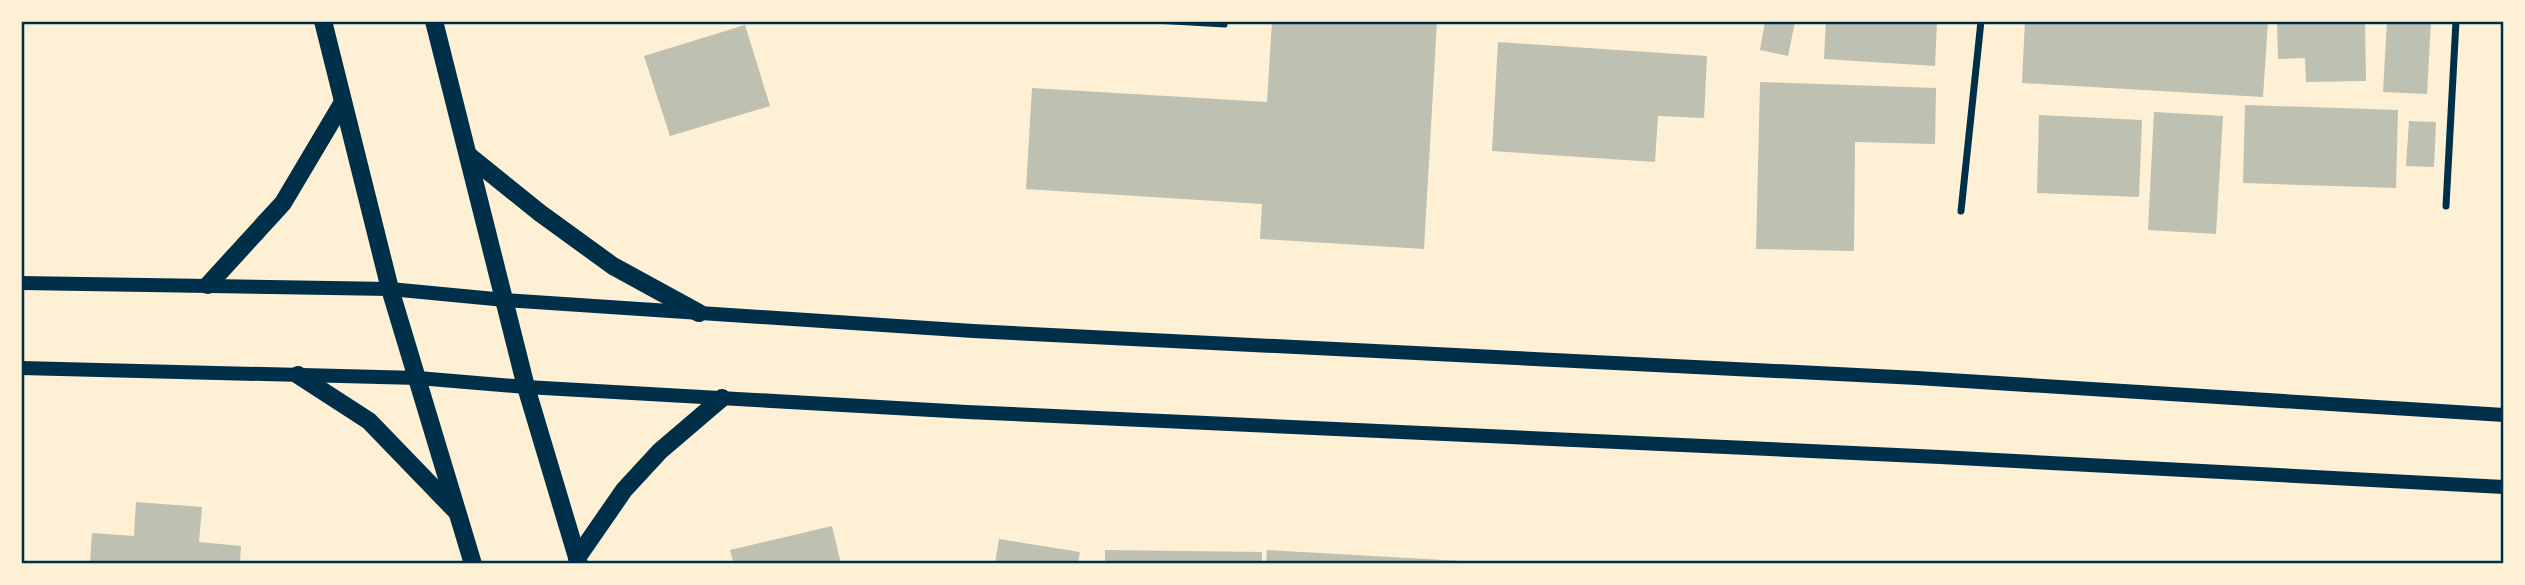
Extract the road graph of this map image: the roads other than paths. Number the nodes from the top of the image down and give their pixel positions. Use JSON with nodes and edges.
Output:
{"nodes":[{"id":1,"x":323,"y":21,"type":"edge"},
{"id":2,"x":434,"y":21,"type":"edge"},
{"id":3,"x":1155,"y":21,"type":"edge"},
{"id":4,"x":1981,"y":21,"type":"edge"},
{"id":5,"x":2456,"y":21,"type":"edge"},
{"id":6,"x":1225,"y":25,"type":"dead end"},
{"id":7,"x":343,"y":102,"type":"junction"},
{"id":8,"x":468,"y":155,"type":"junction"},
{"id":9,"x":2446,"y":206,"type":"dead end"},
{"id":10,"x":1961,"y":211,"type":"dead end"},
{"id":11,"x":21,"y":283,"type":"edge"},
{"id":12,"x":208,"y":285,"type":"junction"},
{"id":13,"x":390,"y":289,"type":"junction"},
{"id":14,"x":505,"y":300,"type":"junction"},
{"id":15,"x":699,"y":313,"type":"junction"},
{"id":16,"x":21,"y":368,"type":"edge"},
{"id":17,"x":298,"y":375,"type":"junction"},
{"id":18,"x":418,"y":378,"type":"junction"},
{"id":19,"x":526,"y":387,"type":"junction"},
{"id":20,"x":722,"y":398,"type":"junction"},
{"id":21,"x":2504,"y":415,"type":"edge"},
{"id":22,"x":2504,"y":487,"type":"edge"},
{"id":23,"x":459,"y":515,"type":"junction"},
{"id":24,"x":578,"y":561,"type":"edge"},
{"id":25,"x":474,"y":564,"type":"edge"}],
"edges":[{"from":1,"to":7,"type":"main road"},
{"from":2,"to":8,"type":"main road"},
{"from":3,"to":6,"type":"lane"},
{"from":4,"to":10,"type":"street"},
{"from":5,"to":9,"type":"street"},
{"from":7,"to":12,"type":"main road"},
{"from":7,"to":13,"type":"main road"},
{"from":8,"to":14,"type":"main road"},
{"from":8,"to":15,"type":"main road"},
{"from":11,"to":12,"type":"main road"},
{"from":12,"to":13,"type":"main road"},
{"from":13,"to":14,"type":"main road"},
{"from":13,"to":18,"type":"main road"},
{"from":14,"to":15,"type":"main road"},
{"from":14,"to":19,"type":"main road"},
{"from":15,"to":21,"type":"main road"},
{"from":16,"to":17,"type":"main road"},
{"from":17,"to":18,"type":"main road"},
{"from":17,"to":23,"type":"main road"},
{"from":18,"to":19,"type":"main road"},
{"from":18,"to":23,"type":"main road"},
{"from":19,"to":20,"type":"main road"},
{"from":19,"to":24,"type":"main road"},
{"from":20,"to":22,"type":"main road"},
{"from":20,"to":24,"type":"main road"},
{"from":23,"to":25,"type":"main road"}]}
